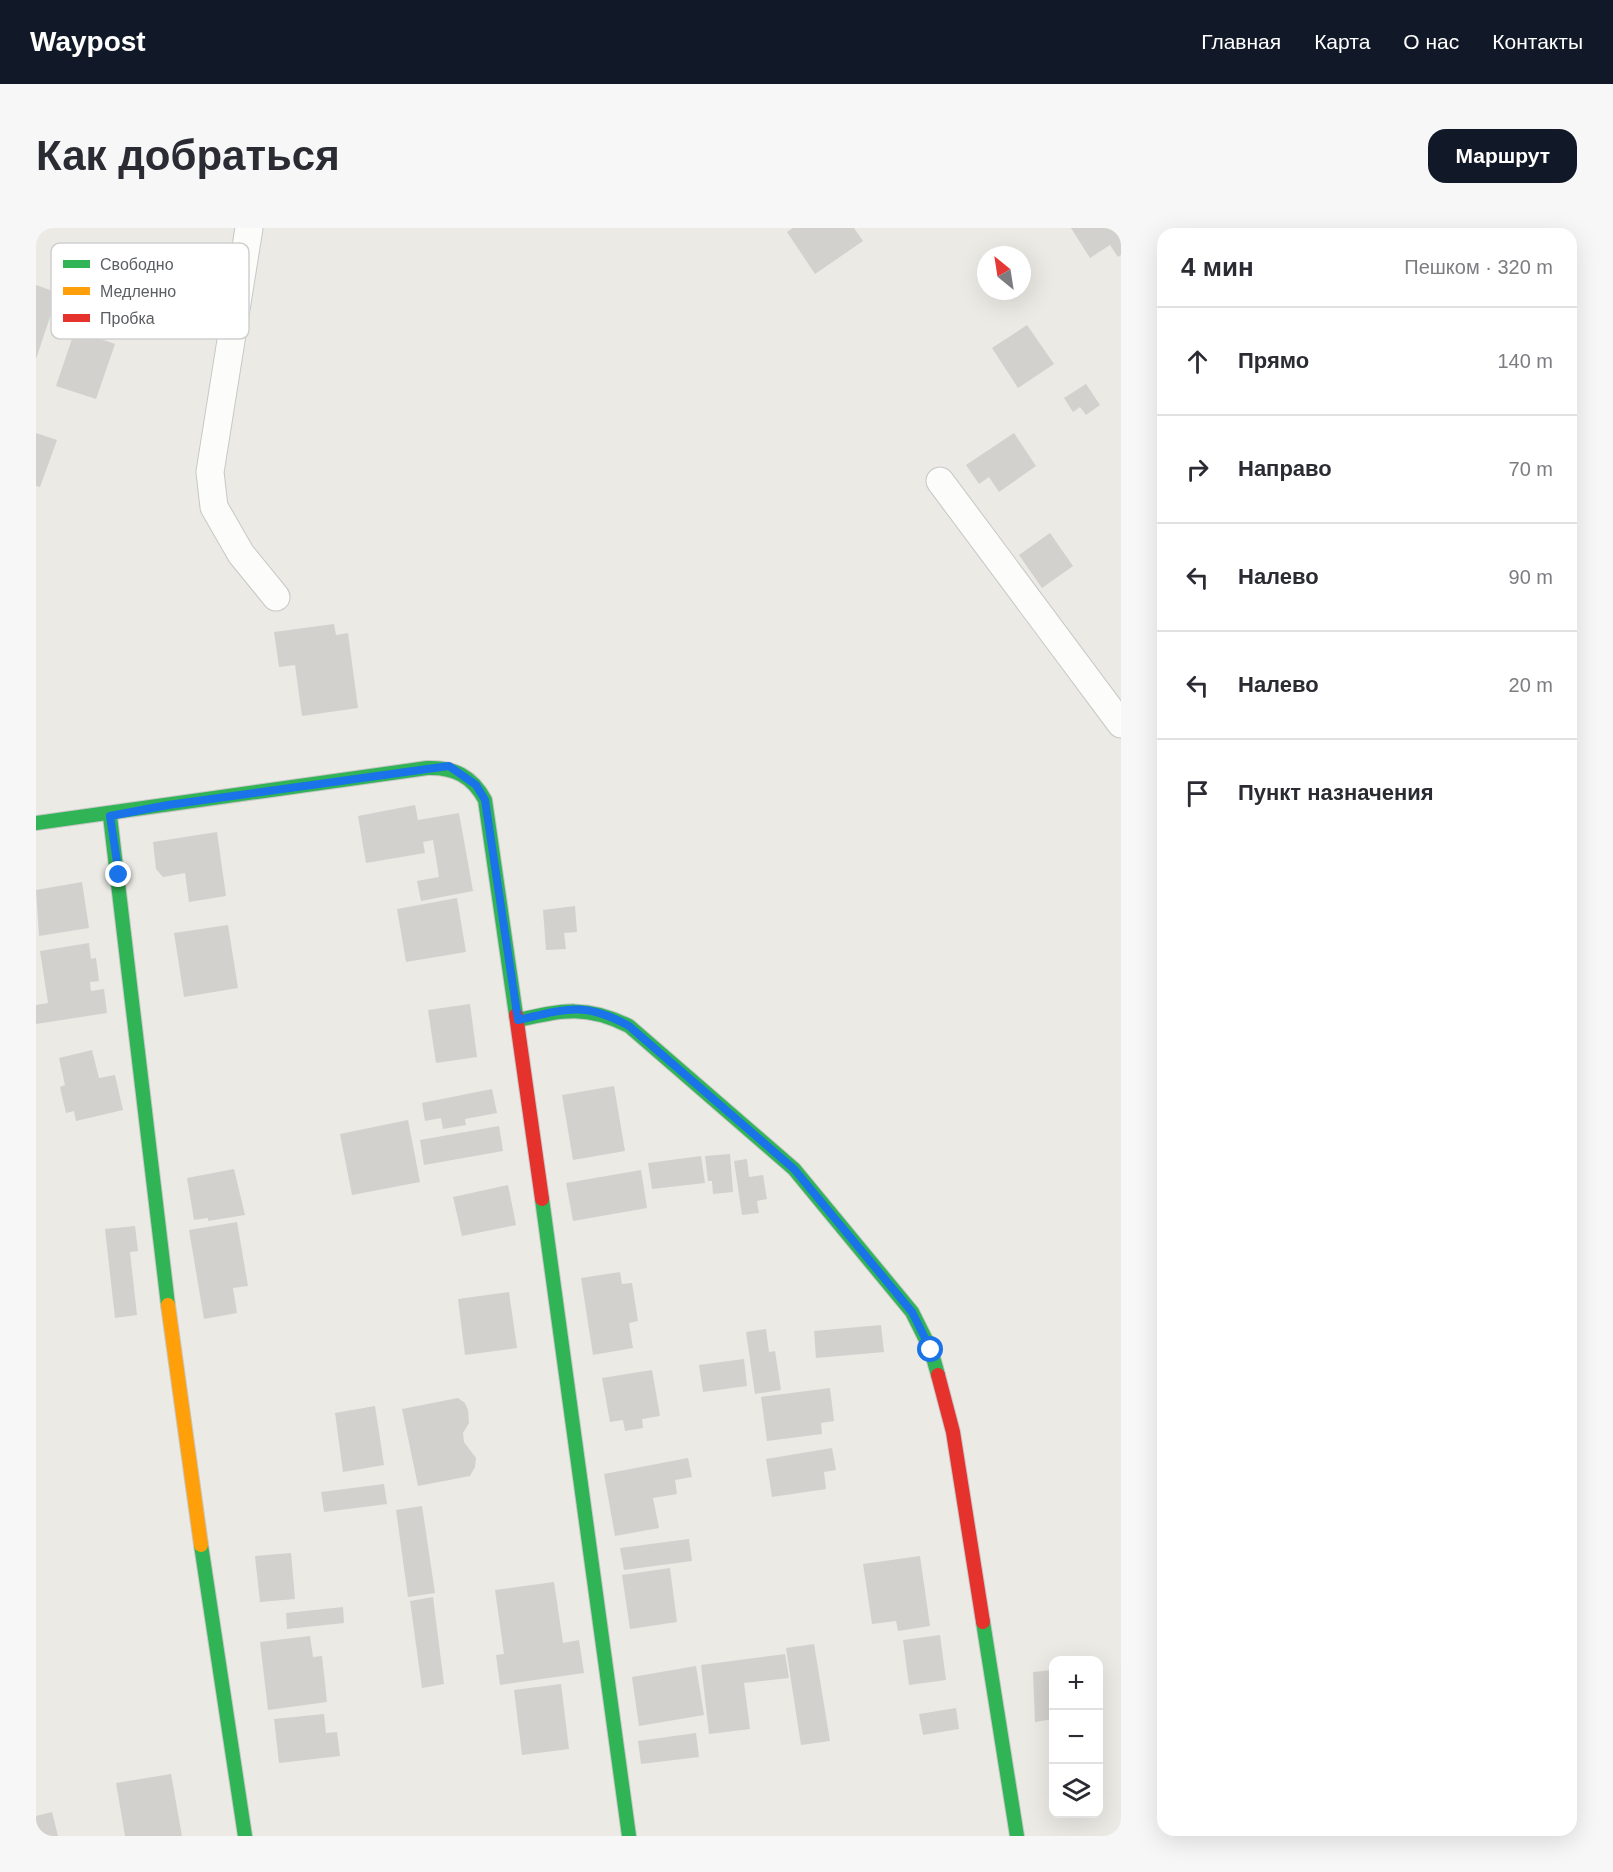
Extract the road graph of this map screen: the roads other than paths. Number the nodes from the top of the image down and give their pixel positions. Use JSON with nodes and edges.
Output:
{"nodes":[{"id":1,"x":249,"y":228,"type":"edge"},
{"id":2,"x":247,"y":243,"type":"edge"},
{"id":3,"x":231,"y":339,"type":"edge"},
{"id":4,"x":940,"y":481,"type":"dead end"},
{"id":5,"x":276,"y":597,"type":"dead end"},
{"id":6,"x":1121,"y":724,"type":"edge"},
{"id":7,"x":110,"y":816,"type":"junction"},
{"id":8,"x":36,"y":823,"type":"edge"},
{"id":9,"x":518,"y":1020,"type":"junction"},
{"id":10,"x":244,"y":1836,"type":"edge"},
{"id":11,"x":629,"y":1836,"type":"edge"},
{"id":12,"x":1017,"y":1836,"type":"edge"}],
"edges":[{"from":1,"to":2,"type":"street"},
{"from":3,"to":5,"type":"street"},
{"from":4,"to":6,"type":"street"},
{"from":7,"to":8,"type":"street"},
{"from":7,"to":9,"type":"street"},
{"from":7,"to":10,"type":"street"},
{"from":9,"to":11,"type":"street"},
{"from":9,"to":12,"type":"street"}]}
